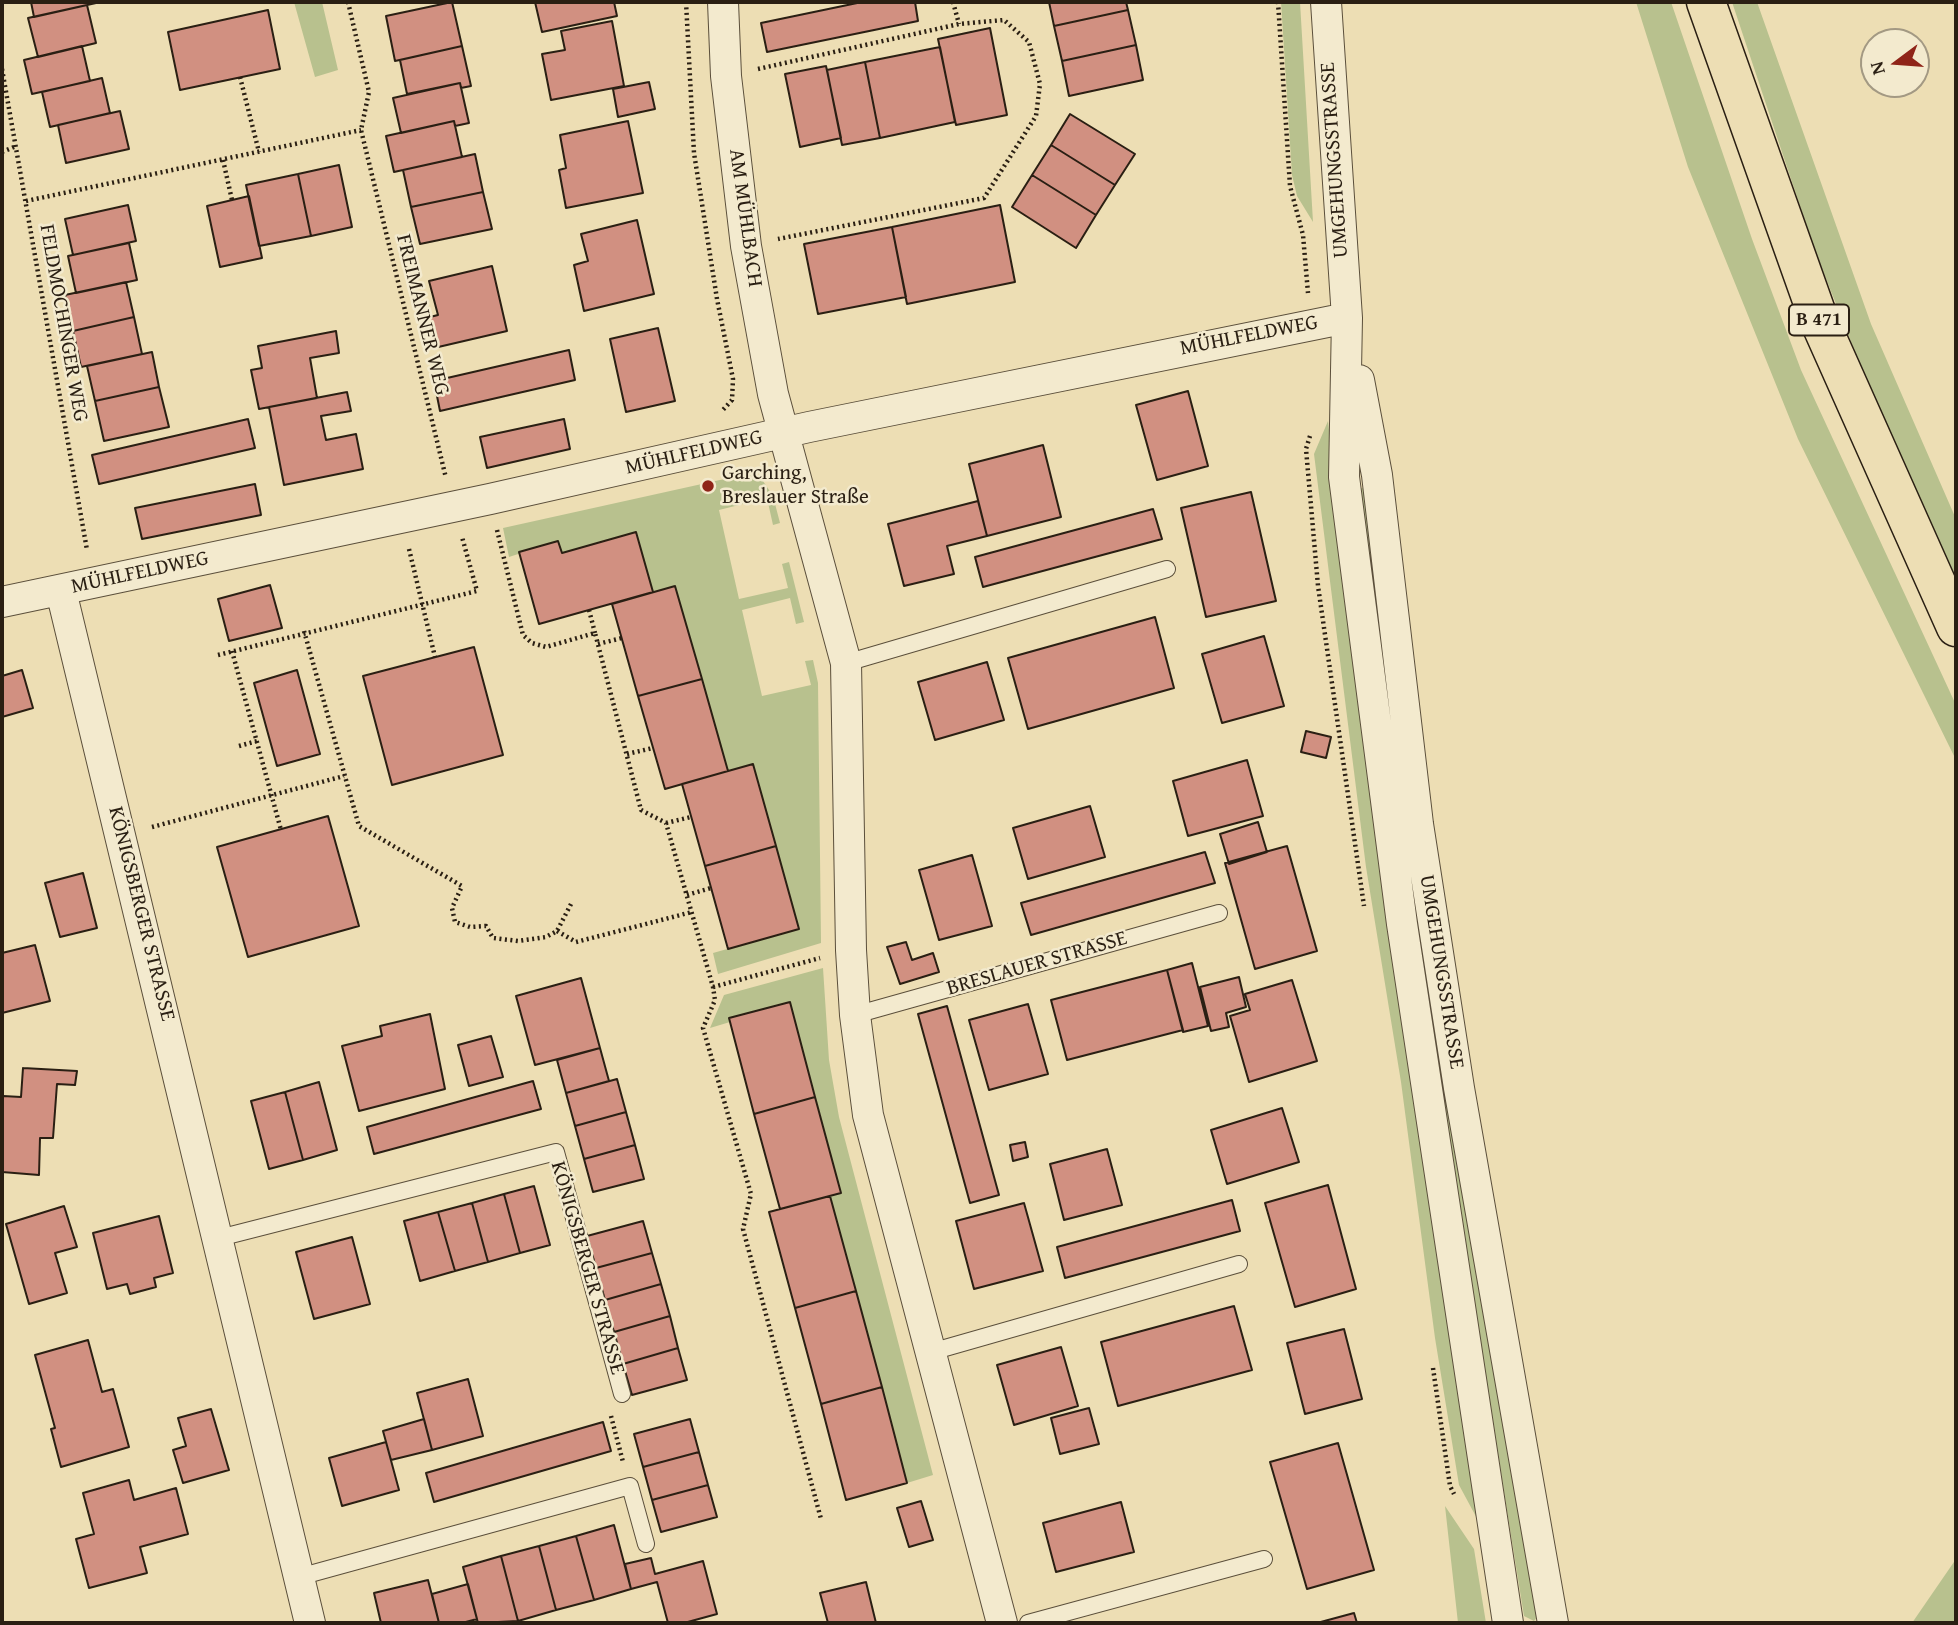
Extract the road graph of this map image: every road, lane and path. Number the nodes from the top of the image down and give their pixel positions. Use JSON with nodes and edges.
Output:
{"nodes":[{"id":1,"x":348,"y":2,"type":"edge"},
{"id":2,"x":686,"y":2,"type":"edge"},
{"id":3,"x":723,"y":2,"type":"edge"},
{"id":4,"x":953,"y":2,"type":"edge"},
{"id":5,"x":1326,"y":2,"type":"edge"},
{"id":6,"x":1706,"y":2,"type":"edge"},
{"id":7,"x":958,"y":24,"type":"junction"},
{"id":8,"x":2,"y":69,"type":"edge"},
{"id":9,"x":726,"y":76,"type":"junction"},
{"id":10,"x":240,"y":77,"type":"dead end"},
{"id":11,"x":361,"y":130,"type":"junction"},
{"id":12,"x":14,"y":147,"type":"junction"},
{"id":13,"x":2,"y":152,"type":"edge"},
{"id":14,"x":260,"y":152,"type":"junction"},
{"id":15,"x":223,"y":160,"type":"junction"},
{"id":16,"x":232,"y":200,"type":"dead end"},
{"id":17,"x":26,"y":201,"type":"junction"},
{"id":18,"x":746,"y":246,"type":"junction"},
{"id":19,"x":1347,"y":318,"type":"junction"},
{"id":20,"x":714,"y":418,"type":"dead end"},
{"id":21,"x":782,"y":433,"type":"junction"},
{"id":22,"x":490,"y":499,"type":"junction"},
{"id":23,"x":453,"y":507,"type":"junction"},
{"id":24,"x":402,"y":517,"type":"junction"},
{"id":25,"x":1167,"y":569,"type":"dead end"},
{"id":26,"x":93,"y":583,"type":"junction"},
{"id":27,"x":61,"y":591,"type":"junction"},
{"id":28,"x":2,"y":602,"type":"edge"},
{"id":29,"x":422,"y":605,"type":"junction"},
{"id":30,"x":589,"y":610,"type":"dead end"},
{"id":31,"x":1956,"y":627,"type":"edge"},
{"id":32,"x":304,"y":631,"type":"junction"},
{"id":33,"x":595,"y":633,"type":"junction"},
{"id":34,"x":622,"y":638,"type":"dead end"},
{"id":35,"x":597,"y":644,"type":"junction"},
{"id":36,"x":232,"y":651,"type":"junction"},
{"id":37,"x":218,"y":655,"type":"dead end"},
{"id":38,"x":435,"y":657,"type":"dead end"},
{"id":39,"x":846,"y":663,"type":"junction"},
{"id":40,"x":257,"y":741,"type":"junction"},
{"id":41,"x":239,"y":746,"type":"dead end"},
{"id":42,"x":653,"y":748,"type":"dead end"},
{"id":43,"x":626,"y":754,"type":"junction"},
{"id":44,"x":344,"y":776,"type":"junction"},
{"id":45,"x":272,"y":796,"type":"junction"},
{"id":46,"x":691,"y":817,"type":"dead end"},
{"id":47,"x":666,"y":823,"type":"junction"},
{"id":48,"x":148,"y":828,"type":"dead end"},
{"id":49,"x":281,"y":830,"type":"dead end"},
{"id":50,"x":711,"y":888,"type":"dead end"},
{"id":51,"x":687,"y":895,"type":"junction"},
{"id":52,"x":571,"y":904,"type":"dead end"},
{"id":53,"x":692,"y":912,"type":"junction"},
{"id":54,"x":1219,"y":913,"type":"dead end"},
{"id":55,"x":557,"y":931,"type":"junction"},
{"id":56,"x":826,"y":970,"type":"dead end"},
{"id":57,"x":713,"y":987,"type":"junction"},
{"id":58,"x":855,"y":1015,"type":"junction"},
{"id":59,"x":219,"y":1238,"type":"junction"},
{"id":60,"x":1239,"y":1264,"type":"dead end"},
{"id":61,"x":930,"y":1352,"type":"junction"},
{"id":62,"x":622,"y":1394,"type":"joint"},
{"id":63,"x":630,"y":1486,"type":"junction"},
{"id":64,"x":821,"y":1519,"type":"dead end"},
{"id":65,"x":646,"y":1544,"type":"dead end"},
{"id":66,"x":1264,"y":1559,"type":"dead end"},
{"id":67,"x":299,"y":1577,"type":"junction"},
{"id":68,"x":310,"y":1623,"type":"edge"},
{"id":69,"x":1002,"y":1623,"type":"edge"},
{"id":70,"x":1028,"y":1623,"type":"edge"},
{"id":71,"x":1508,"y":1623,"type":"edge"},
{"id":72,"x":1553,"y":1623,"type":"edge"}],
"edges":[{"from":1,"to":11,"type":"path","name":"FREIMANNER WEG"},
{"from":2,"to":20,"type":"path"},
{"from":3,"to":9,"type":"street","name":"AM MÜHLBACH"},
{"from":4,"to":7,"type":"path"},
{"from":5,"to":19,"type":"street","name":"UMGEHUNGSSTRASSE"},
{"from":6,"to":31,"type":"main road","number":"B 471"},
{"from":7,"to":9,"type":"path"},
{"from":7,"to":18,"type":"path"},
{"from":8,"to":12,"type":"path","name":"FELDMOCHINGER WEG"},
{"from":9,"to":18,"type":"street","name":"AM MÜHLBACH"},
{"from":10,"to":14,"type":"path"},
{"from":11,"to":14,"type":"path"},
{"from":11,"to":23,"type":"path","name":"FREIMANNER WEG"},
{"from":12,"to":13,"type":"path"},
{"from":12,"to":17,"type":"path","name":"FELDMOCHINGER WEG"},
{"from":14,"to":15,"type":"path"},
{"from":15,"to":16,"type":"path"},
{"from":15,"to":17,"type":"path"},
{"from":17,"to":26,"type":"path","name":"FELDMOCHINGER WEG"},
{"from":18,"to":21,"type":"street","name":"AM MÜHLBACH"},
{"from":19,"to":21,"type":"street","name":"MÜHLFELDWEG"},
{"from":19,"to":71,"type":"street","name":"UMGEHUNGSSTRASSE"},
{"from":19,"to":72,"type":"street","name":"UMGEHUNGSSTRASSE"},
{"from":21,"to":22,"type":"street","name":"MÜHLFELDWEG"},
{"from":21,"to":39,"type":"street"},
{"from":22,"to":23,"type":"street","name":"MÜHLFELDWEG"},
{"from":22,"to":33,"type":"path"},
{"from":23,"to":24,"type":"street","name":"MÜHLFELDWEG"},
{"from":23,"to":29,"type":"path","name":"FREIMANNER WEG"},
{"from":24,"to":26,"type":"street","name":"MÜHLFELDWEG"},
{"from":24,"to":29,"type":"path"},
{"from":25,"to":39,"type":"lane"},
{"from":26,"to":27,"type":"street","name":"MÜHLFELDWEG"},
{"from":27,"to":28,"type":"street","name":"MÜHLFELDWEG"},
{"from":27,"to":59,"type":"street","name":"KÖNIGSBERGER STRASSE"},
{"from":29,"to":32,"type":"path"},
{"from":29,"to":38,"type":"path"},
{"from":30,"to":33,"type":"path"},
{"from":32,"to":36,"type":"path"},
{"from":32,"to":44,"type":"path"},
{"from":33,"to":35,"type":"path"},
{"from":34,"to":35,"type":"path"},
{"from":35,"to":43,"type":"path"},
{"from":36,"to":37,"type":"path"},
{"from":36,"to":40,"type":"path"},
{"from":39,"to":58,"type":"street"},
{"from":40,"to":41,"type":"path"},
{"from":40,"to":45,"type":"path"},
{"from":42,"to":43,"type":"path"},
{"from":43,"to":47,"type":"path"},
{"from":44,"to":45,"type":"path"},
{"from":44,"to":55,"type":"path"},
{"from":45,"to":48,"type":"path"},
{"from":45,"to":49,"type":"path"},
{"from":46,"to":47,"type":"path"},
{"from":47,"to":51,"type":"path"},
{"from":50,"to":51,"type":"path"},
{"from":51,"to":53,"type":"path"},
{"from":52,"to":55,"type":"path"},
{"from":53,"to":55,"type":"path"},
{"from":53,"to":57,"type":"path"},
{"from":54,"to":58,"type":"lane","name":"BRESLAUER STRASSE"},
{"from":56,"to":57,"type":"path"},
{"from":57,"to":64,"type":"path"},
{"from":58,"to":61,"type":"street"},
{"from":59,"to":62,"type":"lane","name":"KÖNIGSBERGER STRASSE"},
{"from":59,"to":67,"type":"street","name":"KÖNIGSBERGER STRASSE"},
{"from":60,"to":61,"type":"lane"},
{"from":61,"to":69,"type":"street"},
{"from":62,"to":63,"type":"path"},
{"from":63,"to":65,"type":"lane"},
{"from":63,"to":67,"type":"lane"},
{"from":66,"to":70,"type":"lane"},
{"from":67,"to":68,"type":"street","name":"KÖNIGSBERGER STRASSE"}]}
